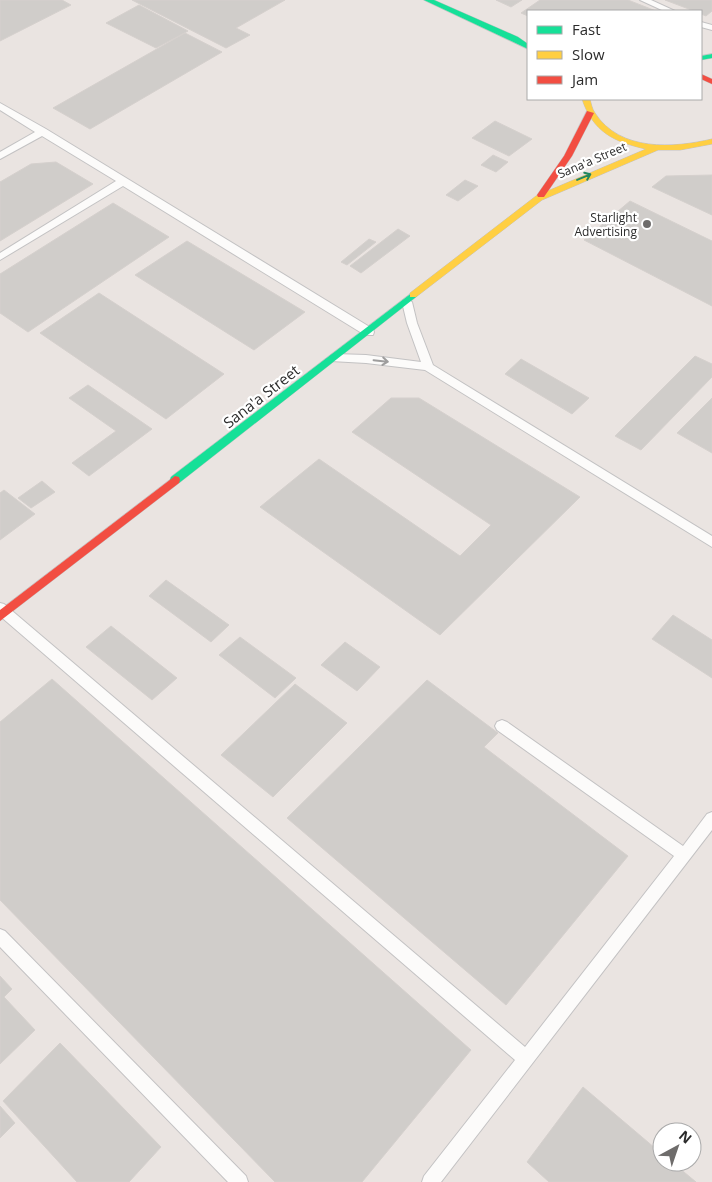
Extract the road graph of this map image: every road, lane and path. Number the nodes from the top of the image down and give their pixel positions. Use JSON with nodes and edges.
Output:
{"nodes":[{"id":1,"x":428,"y":0,"type":"edge"},
{"id":2,"x":644,"y":0,"type":"edge"},
{"id":3,"x":669,"y":10,"type":"edge"},
{"id":4,"x":515,"y":39,"type":"junction"},
{"id":5,"x":527,"y":42,"type":"edge"},
{"id":6,"x":527,"y":46,"type":"edge"},
{"id":7,"x":586,"y":100,"type":"edge"},
{"id":8,"x":0,"y":106,"type":"edge"},
{"id":9,"x":590,"y":113,"type":"junction"},
{"id":10,"x":43,"y":132,"type":"junction"},
{"id":11,"x":712,"y":141,"type":"edge"},
{"id":12,"x":656,"y":148,"type":"junction"},
{"id":13,"x":685,"y":148,"type":"junction"},
{"id":14,"x":712,"y":153,"type":"edge"},
{"id":15,"x":0,"y":156,"type":"edge"},
{"id":16,"x":124,"y":181,"type":"junction"},
{"id":17,"x":539,"y":198,"type":"junction"},
{"id":18,"x":0,"y":257,"type":"edge"},
{"id":19,"x":407,"y":302,"type":"junction"},
{"id":20,"x":368,"y":332,"type":"junction"},
{"id":21,"x":334,"y":358,"type":"junction"},
{"id":22,"x":428,"y":367,"type":"junction"},
{"id":23,"x":712,"y":542,"type":"edge"},
{"id":24,"x":2,"y":612,"type":"edge"},
{"id":25,"x":502,"y":726,"type":"dead end"},
{"id":26,"x":712,"y":819,"type":"edge"},
{"id":27,"x":684,"y":855,"type":"junction"},
{"id":28,"x":0,"y":936,"type":"edge"},
{"id":29,"x":526,"y":1059,"type":"junction"},
{"id":30,"x":240,"y":1182,"type":"edge"},
{"id":31,"x":430,"y":1182,"type":"edge"}],
"edges":[{"from":1,"to":4,"type":"street"},
{"from":2,"to":3,"type":"lane"},
{"from":4,"to":5,"type":"street"},
{"from":4,"to":6,"type":"street"},
{"from":7,"to":9,"type":"street"},
{"from":8,"to":10,"type":"lane"},
{"from":9,"to":12,"type":"street"},
{"from":9,"to":17,"type":"street","name":"Sana'a Street"},
{"from":10,"to":15,"type":"lane"},
{"from":10,"to":16,"type":"lane"},
{"from":11,"to":13,"type":"street"},
{"from":12,"to":13,"type":"street"},
{"from":17,"to":12,"type":"street","name":"Sana'a Street","one_way":true},
{"from":13,"to":14,"type":"street"},
{"from":16,"to":18,"type":"lane"},
{"from":16,"to":20,"type":"lane"},
{"from":17,"to":19,"type":"street","name":"Sana'a Street"},
{"from":19,"to":20,"type":"street","name":"Sana'a Street"},
{"from":19,"to":22,"type":"lane"},
{"from":20,"to":21,"type":"street","name":"Sana'a Street"},
{"from":21,"to":22,"type":"lane","one_way":true},
{"from":21,"to":24,"type":"street","name":"Sana'a Street"},
{"from":22,"to":23,"type":"lane"},
{"from":24,"to":29,"type":"lane"},
{"from":25,"to":27,"type":"lane"},
{"from":26,"to":27,"type":"lane"},
{"from":27,"to":29,"type":"lane"},
{"from":28,"to":30,"type":"lane"},
{"from":29,"to":31,"type":"lane"}]}
